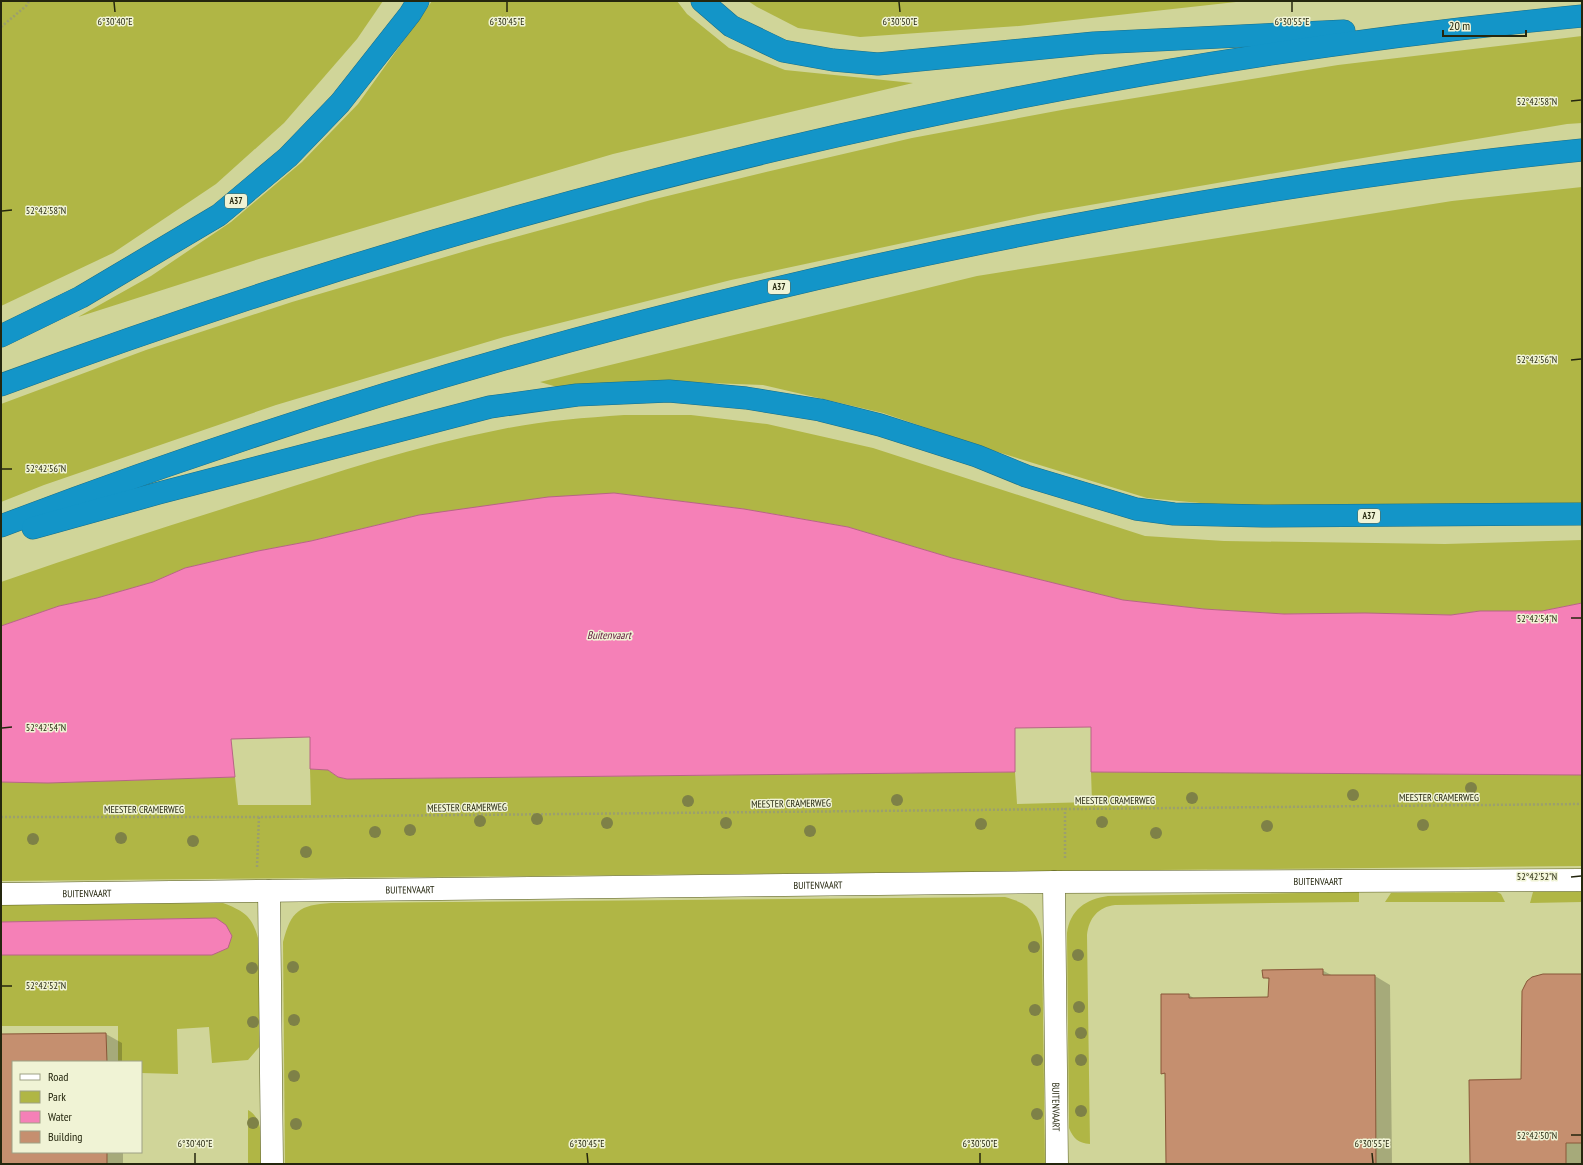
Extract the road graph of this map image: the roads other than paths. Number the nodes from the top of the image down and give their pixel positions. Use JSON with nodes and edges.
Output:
{"nodes":[{"id":1,"x":418,"y":1,"type":"edge"},
{"id":2,"x":702,"y":1,"type":"edge"},
{"id":3,"x":1582,"y":16,"type":"edge"},
{"id":4,"x":1523,"y":22,"type":"junction"},
{"id":5,"x":1582,"y":150,"type":"edge"},
{"id":6,"x":1,"y":336,"type":"edge"},
{"id":7,"x":1,"y":385,"type":"edge"},
{"id":8,"x":1582,"y":514,"type":"edge"},
{"id":9,"x":1,"y":526,"type":"edge"},
{"id":10,"x":1,"y":536,"type":"edge"},
{"id":11,"x":1582,"y":880,"type":"edge"},
{"id":12,"x":1060,"y":882,"type":"junction"},
{"id":13,"x":263,"y":890,"type":"junction"},
{"id":14,"x":1,"y":894,"type":"edge"},
{"id":15,"x":272,"y":1164,"type":"edge"},
{"id":16,"x":1057,"y":1164,"type":"edge"}],
"edges":[{"from":1,"to":6,"type":"highway","number":"A37"},
{"from":2,"to":4,"type":"highway"},
{"from":3,"to":4,"type":"highway"},
{"from":4,"to":7,"type":"highway"},
{"from":5,"to":9,"type":"highway","number":"A37"},
{"from":8,"to":10,"type":"highway","number":"A37"},
{"from":11,"to":12,"type":"street","name":"BUITENVAART"},
{"from":12,"to":13,"type":"street","name":"BUITENVAART"},
{"from":12,"to":16,"type":"street","name":"BUITENVAART"},
{"from":13,"to":14,"type":"street","name":"BUITENVAART"},
{"from":13,"to":15,"type":"street"}]}
